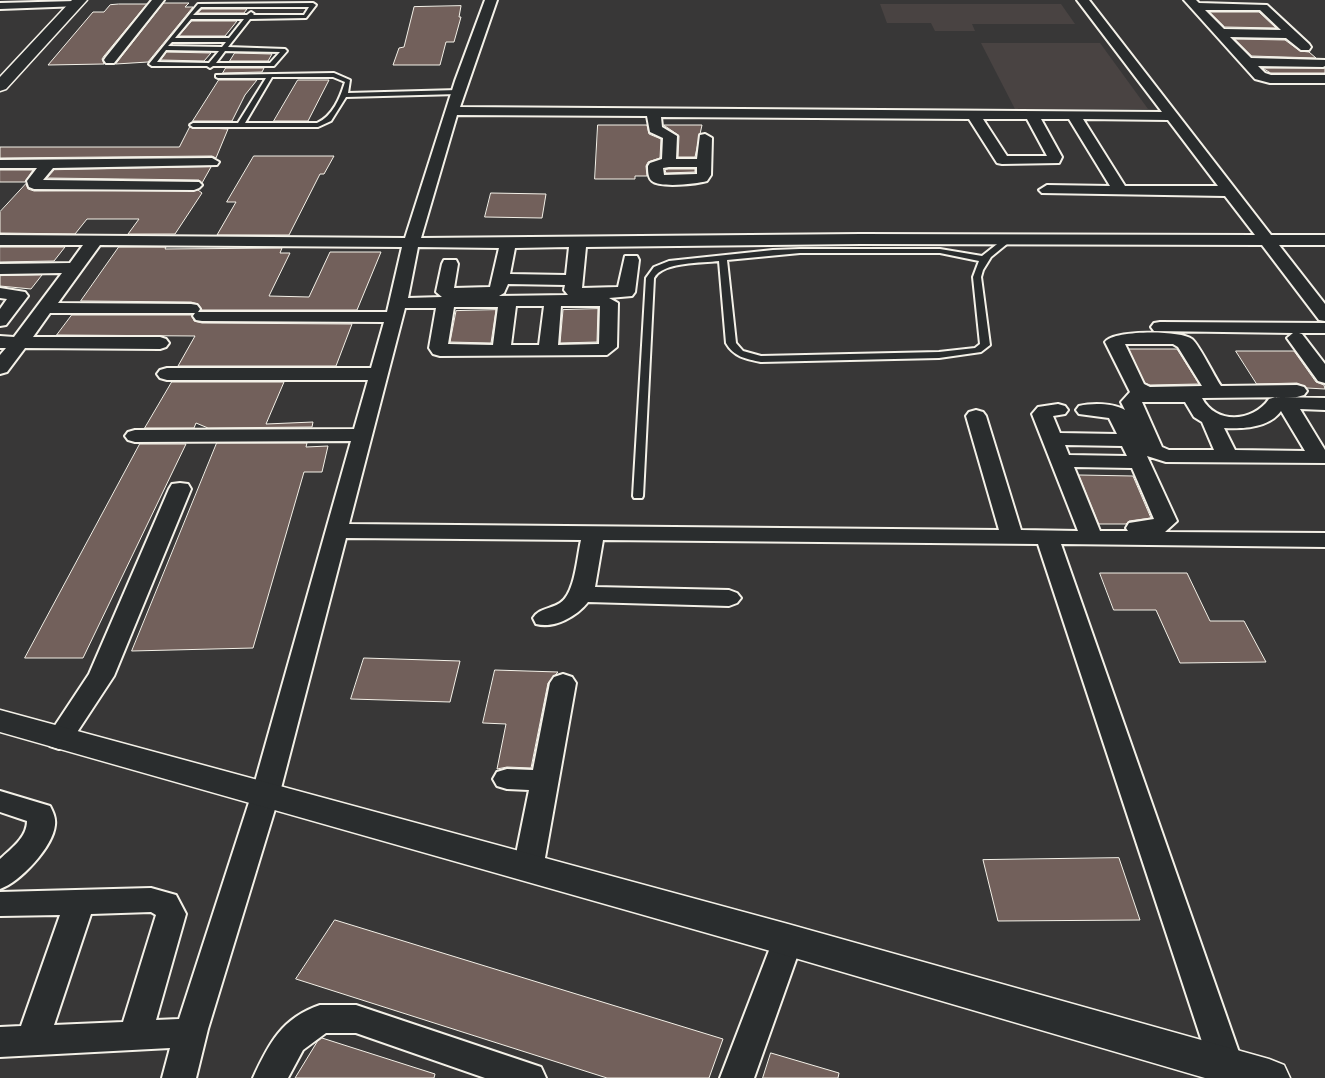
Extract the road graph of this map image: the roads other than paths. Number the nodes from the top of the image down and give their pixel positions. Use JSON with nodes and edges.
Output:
{"nodes":[{"id":1,"x":158,"y":0,"type":"edge"},
{"id":2,"x":491,"y":0,"type":"edge"},
{"id":3,"x":1083,"y":0,"type":"edge"},
{"id":4,"x":78,"y":2,"type":"edge"},
{"id":5,"x":261,"y":2,"type":"edge"},
{"id":6,"x":1193,"y":3,"type":"edge"},
{"id":7,"x":0,"y":6,"type":"edge"},
{"id":8,"x":189,"y":17,"type":"junction"},
{"id":9,"x":249,"y":17,"type":"junction"},
{"id":10,"x":1208,"y":19,"type":"junction"},
{"id":11,"x":1227,"y":19,"type":"dead end"},
{"id":12,"x":1246,"y":19,"type":"dead end"},
{"id":13,"x":1276,"y":19,"type":"junction"},
{"id":14,"x":183,"y":25,"type":"junction"},
{"id":15,"x":192,"y":25,"type":"dead end"},
{"id":16,"x":235,"y":25,"type":"dead end"},
{"id":17,"x":244,"y":25,"type":"junction"},
{"id":18,"x":1288,"y":30,"type":"dead end"},
{"id":19,"x":1220,"y":33,"type":"junction"},
{"id":20,"x":171,"y":40,"type":"junction"},
{"id":21,"x":232,"y":40,"type":"junction"},
{"id":22,"x":1233,"y":47,"type":"junction"},
{"id":23,"x":1251,"y":47,"type":"dead end"},
{"id":24,"x":1287,"y":47,"type":"dead end"},
{"id":25,"x":164,"y":48,"type":"junction"},
{"id":26,"x":225,"y":48,"type":"junction"},
{"id":27,"x":1313,"y":53,"type":"dead end"},
{"id":28,"x":110,"y":60,"type":"dead end"},
{"id":29,"x":1247,"y":62,"type":"junction"},
{"id":30,"x":1324,"y":63,"type":"edge"},
{"id":31,"x":210,"y":66,"type":"junction"},
{"id":32,"x":218,"y":76,"type":"dead end"},
{"id":33,"x":270,"y":76,"type":"junction"},
{"id":34,"x":1325,"y":79,"type":"edge"},
{"id":35,"x":0,"y":86,"type":"edge"},
{"id":36,"x":344,"y":95,"type":"junction"},
{"id":37,"x":455,"y":102,"type":"junction"},
{"id":38,"x":974,"y":115,"type":"junction"},
{"id":39,"x":1032,"y":115,"type":"junction"},
{"id":40,"x":654,"y":116,"type":"junction"},
{"id":41,"x":1074,"y":116,"type":"junction"},
{"id":42,"x":1170,"y":116,"type":"junction"},
{"id":43,"x":689,"y":120,"type":"dead end"},
{"id":44,"x":240,"y":125,"type":"junction"},
{"id":45,"x":193,"y":126,"type":"dead end"},
{"id":46,"x":705,"y":138,"type":"dead end"},
{"id":47,"x":212,"y":162,"type":"dead end"},
{"id":48,"x":49,"y":163,"type":"junction"},
{"id":49,"x":0,"y":164,"type":"edge"},
{"id":50,"x":1038,"y":174,"type":"dead end"},
{"id":51,"x":194,"y":185,"type":"dead end"},
{"id":52,"x":1120,"y":190,"type":"junction"},
{"id":53,"x":1228,"y":191,"type":"junction"},
{"id":54,"x":1009,"y":239,"type":"junction"},
{"id":55,"x":1265,"y":239,"type":"junction"},
{"id":56,"x":0,"y":240,"type":"edge"},
{"id":57,"x":1325,"y":240,"type":"edge"},
{"id":58,"x":95,"y":241,"type":"junction"},
{"id":59,"x":578,"y":242,"type":"junction"},
{"id":60,"x":411,"y":243,"type":"junction"},
{"id":61,"x":508,"y":243,"type":"junction"},
{"id":62,"x":723,"y":258,"type":"junction"},
{"id":63,"x":983,"y":259,"type":"junction"},
{"id":64,"x":631,"y":260,"type":"dead end"},
{"id":65,"x":450,"y":264,"type":"dead end"},
{"id":66,"x":75,"y":268,"type":"junction"},
{"id":67,"x":0,"y":269,"type":"edge"},
{"id":68,"x":500,"y":278,"type":"junction"},
{"id":69,"x":574,"y":280,"type":"junction"},
{"id":70,"x":0,"y":293,"type":"edge"},
{"id":71,"x":553,"y":301,"type":"junction"},
{"id":72,"x":446,"y":302,"type":"junction"},
{"id":73,"x":508,"y":302,"type":"junction"},
{"id":74,"x":45,"y":308,"type":"junction"},
{"id":75,"x":396,"y":310,"type":"junction"},
{"id":76,"x":1325,"y":316,"type":"edge"},
{"id":77,"x":0,"y":322,"type":"edge"},
{"id":78,"x":34,"y":323,"type":"junction"},
{"id":79,"x":1126,"y":327,"type":"dead end"},
{"id":80,"x":1325,"y":328,"type":"edge"},
{"id":81,"x":1223,"y":338,"type":"dead end"},
{"id":82,"x":1296,"y":338,"type":"junction"},
{"id":83,"x":1325,"y":338,"type":"edge"},
{"id":84,"x":0,"y":342,"type":"edge"},
{"id":85,"x":19,"y":342,"type":"junction"},
{"id":86,"x":160,"y":343,"type":"dead end"},
{"id":87,"x":501,"y":351,"type":"junction"},
{"id":88,"x":548,"y":351,"type":"junction"},
{"id":89,"x":0,"y":368,"type":"edge"},
{"id":90,"x":167,"y":374,"type":"dead end"},
{"id":91,"x":378,"y":374,"type":"junction"},
{"id":92,"x":1325,"y":377,"type":"edge"},
{"id":93,"x":1214,"y":391,"type":"junction"},
{"id":94,"x":1325,"y":391,"type":"edge"},
{"id":95,"x":1287,"y":404,"type":"junction"},
{"id":96,"x":1325,"y":404,"type":"edge"},
{"id":97,"x":1058,"y":410,"type":"dead end"},
{"id":98,"x":1086,"y":410,"type":"dead end"},
{"id":99,"x":976,"y":416,"type":"dead end"},
{"id":100,"x":1210,"y":418,"type":"junction"},
{"id":101,"x":361,"y":435,"type":"junction"},
{"id":102,"x":135,"y":436,"type":"dead end"},
{"id":103,"x":1052,"y":439,"type":"junction"},
{"id":104,"x":1130,"y":440,"type":"junction"},
{"id":105,"x":1226,"y":456,"type":"junction"},
{"id":106,"x":1322,"y":457,"type":"edge"},
{"id":107,"x":1062,"y":461,"type":"junction"},
{"id":108,"x":1139,"y":462,"type":"junction"},
{"id":109,"x":180,"y":489,"type":"dead end"},
{"id":110,"x":638,"y":496,"type":"dead end"},
{"id":111,"x":335,"y":532,"type":"junction"},
{"id":112,"x":1090,"y":533,"type":"junction"},
{"id":113,"x":593,"y":534,"type":"junction"},
{"id":114,"x":1012,"y":538,"type":"junction"},
{"id":115,"x":1048,"y":539,"type":"junction"},
{"id":116,"x":1325,"y":540,"type":"edge"},
{"id":117,"x":582,"y":594,"type":"junction"},
{"id":118,"x":729,"y":598,"type":"dead end"},
{"id":119,"x":545,"y":618,"type":"dead end"},
{"id":120,"x":563,"y":682,"type":"dead end"},
{"id":121,"x":0,"y":721,"type":"edge"},
{"id":122,"x":59,"y":739,"type":"junction"},
{"id":123,"x":508,"y":779,"type":"dead end"},
{"id":124,"x":544,"y":780,"type":"junction"},
{"id":125,"x":265,"y":796,"type":"junction"},
{"id":126,"x":0,"y":800,"type":"edge"},
{"id":127,"x":528,"y":869,"type":"junction"},
{"id":128,"x":0,"y":877,"type":"edge"},
{"id":129,"x":80,"y":901,"type":"junction"},
{"id":130,"x":0,"y":904,"type":"edge"},
{"id":131,"x":788,"y":940,"type":"junction"},
{"id":132,"x":191,"y":1033,"type":"junction"},
{"id":133,"x":135,"y":1036,"type":"junction"},
{"id":134,"x":34,"y":1040,"type":"junction"},
{"id":135,"x":0,"y":1042,"type":"edge"},
{"id":136,"x":1229,"y":1072,"type":"edge"},
{"id":137,"x":179,"y":1078,"type":"edge"},
{"id":138,"x":270,"y":1078,"type":"edge"},
{"id":139,"x":528,"y":1078,"type":"edge"},
{"id":140,"x":736,"y":1078,"type":"edge"},
{"id":141,"x":1269,"y":1078,"type":"edge"}],
"edges":[{"from":1,"to":28,"type":"street"},
{"from":2,"to":37,"type":"street"},
{"from":3,"to":42,"type":"street"},
{"from":4,"to":7,"type":"street"},
{"from":4,"to":35,"type":"street"},
{"from":5,"to":8,"type":"lane"},
{"from":5,"to":9,"type":"lane"},
{"from":5,"to":9,"type":"lane"},
{"from":6,"to":10,"type":"street"},
{"from":6,"to":13,"type":"street"},
{"from":8,"to":9,"type":"lane"},
{"from":8,"to":14,"type":"lane"},
{"from":9,"to":17,"type":"lane"},
{"from":10,"to":11,"type":"street"},
{"from":10,"to":19,"type":"street"},
{"from":12,"to":13,"type":"street"},
{"from":13,"to":18,"type":"street"},
{"from":14,"to":15,"type":"lane"},
{"from":14,"to":20,"type":"lane"},
{"from":16,"to":17,"type":"lane"},
{"from":17,"to":21,"type":"lane"},
{"from":19,"to":22,"type":"street"},
{"from":19,"to":24,"type":"street"},
{"from":20,"to":21,"type":"lane"},
{"from":20,"to":25,"type":"lane"},
{"from":21,"to":26,"type":"lane"},
{"from":22,"to":23,"type":"street"},
{"from":22,"to":29,"type":"street"},
{"from":25,"to":26,"type":"lane"},
{"from":25,"to":31,"type":"lane"},
{"from":26,"to":31,"type":"lane"},
{"from":26,"to":31,"type":"lane"},
{"from":27,"to":30,"type":"street"},
{"from":29,"to":30,"type":"street"},
{"from":29,"to":34,"type":"street"},
{"from":32,"to":33,"type":"lane"},
{"from":33,"to":36,"type":"lane"},
{"from":33,"to":44,"type":"lane"},
{"from":36,"to":37,"type":"lane"},
{"from":36,"to":44,"type":"lane"},
{"from":37,"to":40,"type":"street"},
{"from":37,"to":60,"type":"street"},
{"from":38,"to":39,"type":"street"},
{"from":38,"to":39,"type":"street"},
{"from":38,"to":40,"type":"street"},
{"from":39,"to":41,"type":"street"},
{"from":40,"to":43,"type":"street"},
{"from":40,"to":46,"type":"street"},
{"from":41,"to":42,"type":"street"},
{"from":41,"to":52,"type":"street"},
{"from":42,"to":53,"type":"street"},
{"from":44,"to":45,"type":"lane"},
{"from":47,"to":48,"type":"street"},
{"from":48,"to":49,"type":"street"},
{"from":48,"to":51,"type":"street"},
{"from":50,"to":52,"type":"street"},
{"from":52,"to":53,"type":"street"},
{"from":53,"to":55,"type":"street"},
{"from":54,"to":55,"type":"street"},
{"from":54,"to":59,"type":"street"},
{"from":54,"to":63,"type":"lane"},
{"from":55,"to":57,"type":"street"},
{"from":55,"to":76,"type":"street"},
{"from":56,"to":58,"type":"street"},
{"from":58,"to":60,"type":"street"},
{"from":58,"to":66,"type":"street"},
{"from":59,"to":61,"type":"street"},
{"from":59,"to":69,"type":"street"},
{"from":60,"to":61,"type":"street"},
{"from":60,"to":75,"type":"street"},
{"from":61,"to":68,"type":"street"},
{"from":62,"to":63,"type":"lane"},
{"from":62,"to":63,"type":"lane"},
{"from":62,"to":110,"type":"lane"},
{"from":64,"to":69,"type":"street"},
{"from":65,"to":68,"type":"street"},
{"from":66,"to":67,"type":"street"},
{"from":66,"to":74,"type":"street"},
{"from":68,"to":69,"type":"street"},
{"from":70,"to":77,"type":"street"},
{"from":71,"to":73,"type":"street"},
{"from":71,"to":88,"type":"street"},
{"from":71,"to":88,"type":"street"},
{"from":72,"to":73,"type":"street"},
{"from":72,"to":75,"type":"street"},
{"from":72,"to":87,"type":"street"},
{"from":73,"to":87,"type":"street"},
{"from":74,"to":75,"type":"street"},
{"from":74,"to":78,"type":"street"},
{"from":75,"to":91,"type":"street"},
{"from":77,"to":78,"type":"street"},
{"from":78,"to":85,"type":"street"},
{"from":79,"to":80,"type":"street"},
{"from":81,"to":82,"type":"street"},
{"from":82,"to":83,"type":"street"},
{"from":82,"to":92,"type":"street"},
{"from":84,"to":85,"type":"street"},
{"from":85,"to":86,"type":"street"},
{"from":85,"to":89,"type":"street"},
{"from":87,"to":88,"type":"street"},
{"from":90,"to":91,"type":"street"},
{"from":91,"to":101,"type":"street"},
{"from":93,"to":93,"type":"street"},
{"from":93,"to":94,"type":"street"},
{"from":95,"to":96,"type":"street"},
{"from":95,"to":100,"type":"street"},
{"from":95,"to":106,"type":"street"},
{"from":97,"to":103,"type":"street"},
{"from":98,"to":104,"type":"street"},
{"from":99,"to":114,"type":"street"},
{"from":100,"to":105,"type":"street"},
{"from":100,"to":105,"type":"street"},
{"from":101,"to":102,"type":"street"},
{"from":101,"to":111,"type":"street"},
{"from":103,"to":104,"type":"street"},
{"from":103,"to":107,"type":"street"},
{"from":104,"to":108,"type":"street"},
{"from":105,"to":106,"type":"street"},
{"from":107,"to":108,"type":"street"},
{"from":107,"to":112,"type":"street"},
{"from":108,"to":112,"type":"street"},
{"from":109,"to":122,"type":"street"},
{"from":111,"to":113,"type":"street"},
{"from":111,"to":125,"type":"street"},
{"from":112,"to":115,"type":"street"},
{"from":112,"to":116,"type":"street"},
{"from":113,"to":114,"type":"street"},
{"from":113,"to":117,"type":"street"},
{"from":114,"to":115,"type":"street"},
{"from":115,"to":136,"type":"street"},
{"from":117,"to":118,"type":"street"},
{"from":117,"to":119,"type":"street"},
{"from":120,"to":124,"type":"street"},
{"from":121,"to":122,"type":"street"},
{"from":122,"to":125,"type":"street"},
{"from":123,"to":124,"type":"street"},
{"from":124,"to":127,"type":"street"},
{"from":125,"to":127,"type":"street"},
{"from":125,"to":132,"type":"street"},
{"from":126,"to":128,"type":"street"},
{"from":127,"to":131,"type":"street"},
{"from":129,"to":130,"type":"street"},
{"from":129,"to":133,"type":"street"},
{"from":129,"to":134,"type":"street"},
{"from":131,"to":136,"type":"street"},
{"from":131,"to":140,"type":"street"},
{"from":132,"to":133,"type":"street"},
{"from":132,"to":137,"type":"street"},
{"from":133,"to":134,"type":"street"},
{"from":134,"to":135,"type":"street"},
{"from":136,"to":141,"type":"street"},
{"from":138,"to":139,"type":"street"}]}
